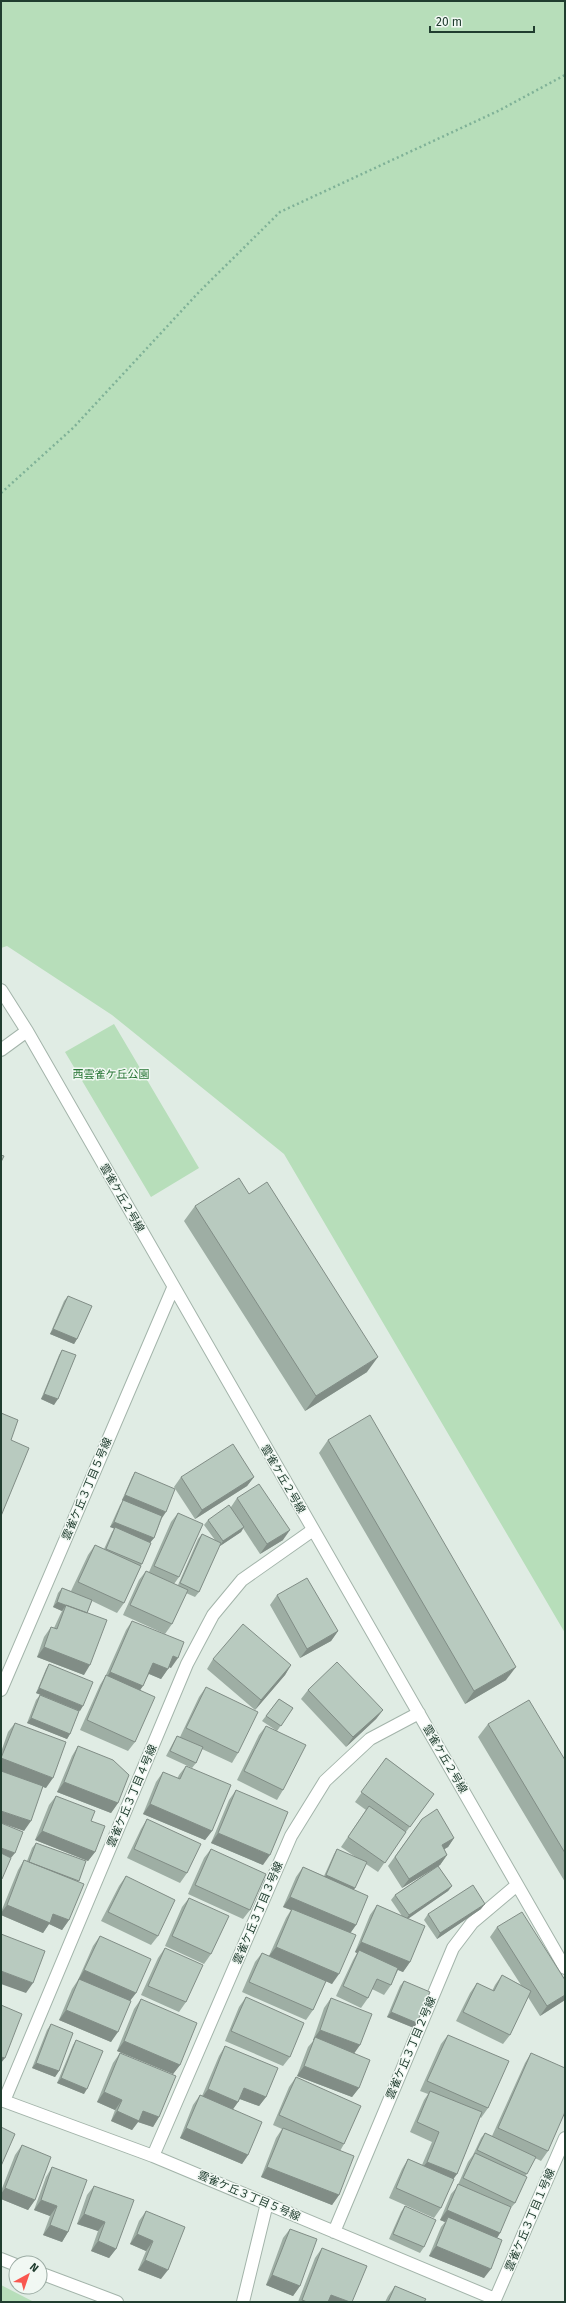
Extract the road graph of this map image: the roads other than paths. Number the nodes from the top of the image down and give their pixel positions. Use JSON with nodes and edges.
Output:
{"nodes":[{"id":1,"x":1,"y":990,"type":"edge"},
{"id":2,"x":27,"y":1031,"type":"junction"},
{"id":3,"x":1,"y":1050,"type":"edge"},
{"id":4,"x":173,"y":1288,"type":"junction"},
{"id":5,"x":313,"y":1530,"type":"junction"},
{"id":6,"x":1,"y":1690,"type":"edge"},
{"id":7,"x":419,"y":1713,"type":"junction"},
{"id":8,"x":517,"y":1885,"type":"junction"},
{"id":9,"x":565,"y":1968,"type":"edge"},
{"id":10,"x":3,"y":2101,"type":"edge"},
{"id":11,"x":565,"y":2138,"type":"edge"},
{"id":12,"x":153,"y":2156,"type":"junction"},
{"id":13,"x":267,"y":2203,"type":"junction"},
{"id":14,"x":334,"y":2232,"type":"junction"},
{"id":15,"x":48,"y":2277,"type":"edge"},
{"id":16,"x":495,"y":2301,"type":"edge"},
{"id":17,"x":117,"y":2302,"type":"edge"},
{"id":18,"x":243,"y":2302,"type":"edge"}],
"edges":[{"from":1,"to":2,"type":"street","name":"雲雀ケ丘２号線"},
{"from":2,"to":3,"type":"street"},
{"from":2,"to":4,"type":"street","name":"雲雀ケ丘２号線"},
{"from":4,"to":5,"type":"street","name":"雲雀ケ丘２号線"},
{"from":4,"to":6,"type":"street","name":"雲雀ケ丘３丁目５号線"},
{"from":5,"to":7,"type":"street","name":"雲雀ケ丘２号線"},
{"from":5,"to":10,"type":"street","name":"雲雀ケ丘３丁目４号線"},
{"from":7,"to":8,"type":"street","name":"雲雀ケ丘２号線"},
{"from":7,"to":12,"type":"street","name":"雲雀ケ丘３丁目３号線"},
{"from":8,"to":9,"type":"street","name":"雲雀ケ丘２号線"},
{"from":8,"to":14,"type":"street","name":"雲雀ケ丘３丁目２号線"},
{"from":10,"to":12,"type":"street","name":"雲雀ケ丘３丁目５号線"},
{"from":11,"to":16,"type":"street","name":"雲雀ケ丘３丁目１号線"},
{"from":12,"to":13,"type":"street","name":"雲雀ケ丘３丁目５号線"},
{"from":13,"to":14,"type":"street","name":"雲雀ケ丘３丁目５号線"},
{"from":13,"to":18,"type":"street"},
{"from":14,"to":16,"type":"street","name":"雲雀ケ丘３丁目５号線"},
{"from":15,"to":17,"type":"street"}]}
